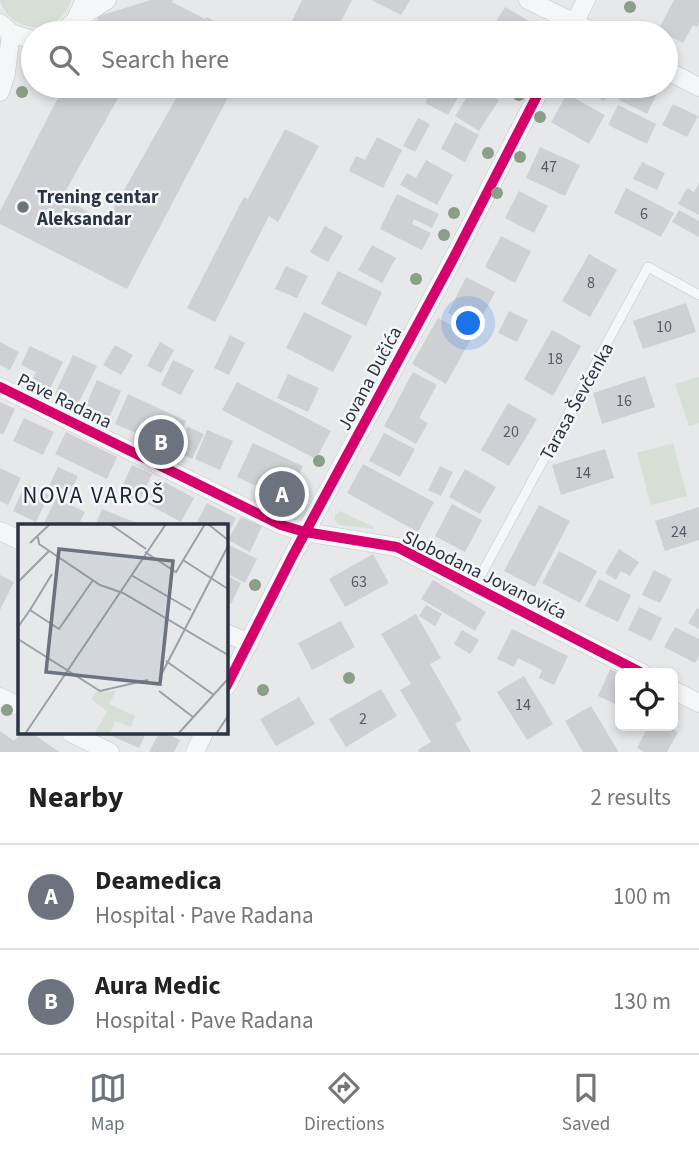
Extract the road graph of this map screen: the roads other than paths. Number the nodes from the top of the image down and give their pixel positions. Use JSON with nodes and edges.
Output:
{"nodes":[{"id":1,"x":85,"y":0,"type":"edge"},
{"id":2,"x":107,"y":0,"type":"edge"},
{"id":3,"x":528,"y":0,"type":"edge"},
{"id":4,"x":586,"y":0,"type":"edge"},
{"id":5,"x":75,"y":21,"type":"joint"},
{"id":6,"x":560,"y":21,"type":"edge"},
{"id":7,"x":575,"y":21,"type":"edge"},
{"id":8,"x":5,"y":28,"type":"edge"},
{"id":9,"x":21,"y":56,"type":"edge"},
{"id":10,"x":6,"y":74,"type":"junction"},
{"id":11,"x":678,"y":76,"type":"edge"},
{"id":12,"x":699,"y":87,"type":"edge"},
{"id":13,"x":0,"y":92,"type":"edge"},
{"id":14,"x":536,"y":98,"type":"edge"},
{"id":15,"x":699,"y":295,"type":"edge"},
{"id":16,"x":0,"y":387,"type":"edge"},
{"id":17,"x":0,"y":531,"type":"edge"},
{"id":18,"x":305,"y":532,"type":"junction"},
{"id":19,"x":18,"y":540,"type":"edge"},
{"id":20,"x":475,"y":586,"type":"junction"},
{"id":21,"x":228,"y":634,"type":"edge"},
{"id":22,"x":249,"y":643,"type":"junction"},
{"id":23,"x":632,"y":668,"type":"edge"},
{"id":24,"x":228,"y":683,"type":"edge"},
{"id":25,"x":678,"y":693,"type":"edge"},
{"id":26,"x":0,"y":697,"type":"edge"},
{"id":27,"x":699,"y":704,"type":"edge"},
{"id":28,"x":18,"y":706,"type":"edge"},
{"id":29,"x":73,"y":734,"type":"edge"},
{"id":30,"x":204,"y":734,"type":"edge"},
{"id":31,"x":110,"y":752,"type":"edge"},
{"id":32,"x":195,"y":752,"type":"edge"}],
"edges":[{"from":1,"to":5,"type":"street"},
{"from":2,"to":5,"type":"street"},
{"from":3,"to":6,"type":"street"},
{"from":4,"to":7,"type":"street"},
{"from":8,"to":10,"type":"street"},
{"from":9,"to":10,"type":"street"},
{"from":10,"to":13,"type":"street"},
{"from":11,"to":12,"type":"street"},
{"from":14,"to":18,"type":"street","name":"Jovana Dučića"},
{"from":15,"to":20,"type":"lane","name":"Tarasa Ševčenka"},
{"from":16,"to":18,"type":"street","name":"Pave Radana"},
{"from":17,"to":19,"type":"street"},
{"from":18,"to":20,"type":"street","name":"Slobodana Jovanovića"},
{"from":18,"to":22,"type":"street","name":"Jovana Dučića"},
{"from":20,"to":23,"type":"street","name":"Slobodana Jovanovića"},
{"from":21,"to":22,"type":"street"},
{"from":22,"to":24,"type":"street","name":"Jovana Dučića"},
{"from":25,"to":27,"type":"street"},
{"from":26,"to":28,"type":"street"},
{"from":29,"to":31,"type":"street"},
{"from":30,"to":32,"type":"street"}]}
